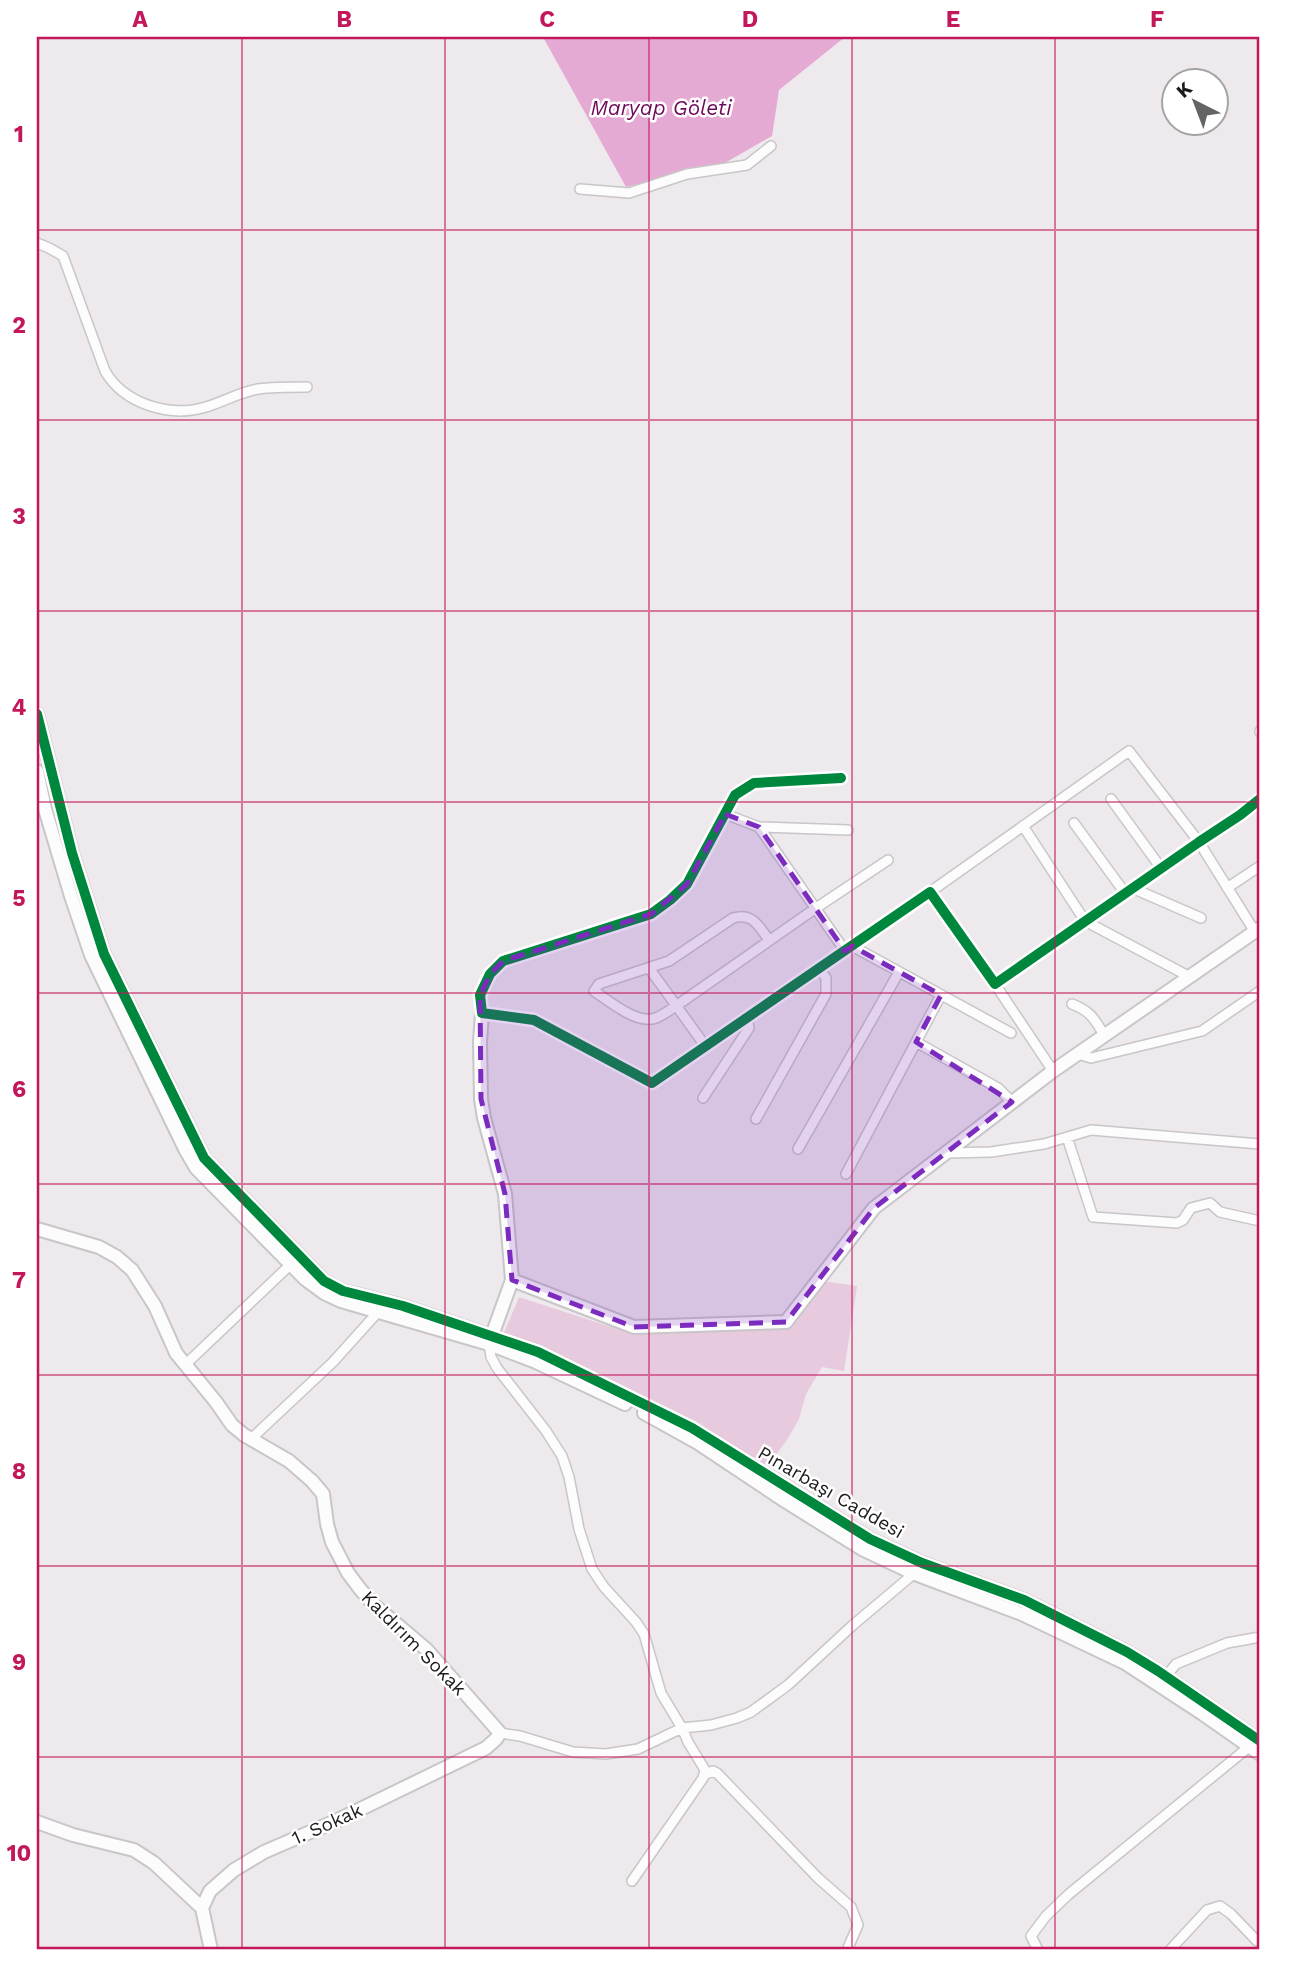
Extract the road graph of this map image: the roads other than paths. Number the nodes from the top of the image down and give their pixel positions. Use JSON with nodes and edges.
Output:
{"nodes":[{"id":1,"x":771,"y":146,"type":"dead end"},
{"id":2,"x":580,"y":189,"type":"dead end"},
{"id":3,"x":37,"y":243,"type":"edge"},
{"id":4,"x":307,"y":387,"type":"dead end"},
{"id":5,"x":37,"y":714,"type":"edge"},
{"id":6,"x":37,"y":771,"type":"edge"},
{"id":7,"x":841,"y":778,"type":"dead end"},
{"id":8,"x":1111,"y":799,"type":"dead end"},
{"id":9,"x":1260,"y":799,"type":"edge"},
{"id":10,"x":725,"y":814,"type":"junction"},
{"id":11,"x":1074,"y":824,"type":"dead end"},
{"id":12,"x":1023,"y":826,"type":"junction"},
{"id":13,"x":759,"y":827,"type":"junction"},
{"id":14,"x":848,"y":830,"type":"dead end"},
{"id":15,"x":1199,"y":842,"type":"junction"},
{"id":16,"x":888,"y":860,"type":"dead end"},
{"id":17,"x":1260,"y":866,"type":"edge"},
{"id":18,"x":1161,"y":868,"type":"junction"},
{"id":19,"x":1227,"y":888,"type":"junction"},
{"id":20,"x":1129,"y":891,"type":"junction"},
{"id":21,"x":930,"y":892,"type":"junction"},
{"id":22,"x":816,"y":908,"type":"junction"},
{"id":23,"x":1201,"y":918,"type":"dead end"},
{"id":24,"x":1085,"y":921,"type":"junction"},
{"id":25,"x":1258,"y":930,"type":"edge"},
{"id":26,"x":769,"y":940,"type":"junction"},
{"id":27,"x":848,"y":948,"type":"junction"},
{"id":28,"x":649,"y":968,"type":"junction"},
{"id":29,"x":820,"y":968,"type":"junction"},
{"id":30,"x":899,"y":972,"type":"junction"},
{"id":31,"x":1190,"y":977,"type":"junction"},
{"id":32,"x":995,"y":985,"type":"junction"},
{"id":33,"x":1260,"y":991,"type":"edge"},
{"id":34,"x":941,"y":995,"type":"junction"},
{"id":35,"x":1072,"y":1004,"type":"dead end"},
{"id":36,"x":676,"y":1006,"type":"junction"},
{"id":37,"x":482,"y":1013,"type":"junction"},
{"id":38,"x":747,"y":1018,"type":"junction"},
{"id":39,"x":1011,"y":1033,"type":"dead end"},
{"id":40,"x":1105,"y":1036,"type":"junction"},
{"id":41,"x":916,"y":1042,"type":"junction"},
{"id":42,"x":706,"y":1046,"type":"junction"},
{"id":43,"x":1078,"y":1054,"type":"junction"},
{"id":44,"x":1054,"y":1071,"type":"junction"},
{"id":45,"x":703,"y":1098,"type":"dead end"},
{"id":46,"x":1013,"y":1102,"type":"junction"},
{"id":47,"x":756,"y":1119,"type":"dead end"},
{"id":48,"x":1067,"y":1138,"type":"junction"},
{"id":49,"x":1260,"y":1144,"type":"edge"},
{"id":50,"x":798,"y":1149,"type":"dead end"},
{"id":51,"x":946,"y":1153,"type":"junction"},
{"id":52,"x":846,"y":1174,"type":"dead end"},
{"id":53,"x":1260,"y":1221,"type":"edge"},
{"id":54,"x":37,"y":1229,"type":"edge"},
{"id":55,"x":290,"y":1265,"type":"junction"},
{"id":56,"x":512,"y":1280,"type":"junction"},
{"id":57,"x":380,"y":1307,"type":"junction"},
{"id":58,"x":490,"y":1340,"type":"junction"},
{"id":59,"x":186,"y":1364,"type":"junction"},
{"id":60,"x":251,"y":1439,"type":"junction"},
{"id":61,"x":918,"y":1569,"type":"junction"},
{"id":62,"x":1260,"y":1637,"type":"edge"},
{"id":63,"x":1163,"y":1680,"type":"junction"},
{"id":64,"x":682,"y":1728,"type":"junction"},
{"id":65,"x":500,"y":1733,"type":"junction"},
{"id":66,"x":1257,"y":1747,"type":"edge"},
{"id":67,"x":706,"y":1773,"type":"junction"},
{"id":68,"x":37,"y":1822,"type":"edge"},
{"id":69,"x":632,"y":1881,"type":"dead end"},
{"id":70,"x":202,"y":1908,"type":"junction"},
{"id":71,"x":1260,"y":1941,"type":"edge"},
{"id":72,"x":211,"y":1950,"type":"edge"},
{"id":73,"x":848,"y":1950,"type":"edge"},
{"id":74,"x":1038,"y":1950,"type":"edge"},
{"id":75,"x":1170,"y":1950,"type":"edge"}],
"edges":[{"from":1,"to":2,"type":"street"},
{"from":3,"to":4,"type":"street"},
{"from":5,"to":57,"type":"street"},
{"from":6,"to":55,"type":"street"},
{"from":7,"to":10,"type":"street"},
{"from":8,"to":18,"type":"street"},
{"from":9,"to":15,"type":"street"},
{"from":10,"to":13,"type":"street"},
{"from":10,"to":37,"type":"street"},
{"from":11,"to":20,"type":"street"},
{"from":12,"to":15,"type":"street"},
{"from":12,"to":21,"type":"street"},
{"from":12,"to":24,"type":"street"},
{"from":13,"to":14,"type":"street"},
{"from":13,"to":22,"type":"street"},
{"from":15,"to":18,"type":"street"},
{"from":15,"to":19,"type":"street"},
{"from":16,"to":22,"type":"street"},
{"from":17,"to":19,"type":"street"},
{"from":18,"to":20,"type":"street"},
{"from":19,"to":25,"type":"street"},
{"from":20,"to":23,"type":"street"},
{"from":20,"to":24,"type":"street"},
{"from":21,"to":27,"type":"street"},
{"from":21,"to":32,"type":"street"},
{"from":22,"to":26,"type":"street"},
{"from":22,"to":27,"type":"street"},
{"from":24,"to":31,"type":"street"},
{"from":24,"to":32,"type":"street"},
{"from":25,"to":31,"type":"street"},
{"from":26,"to":28,"type":"street"},
{"from":26,"to":36,"type":"street"},
{"from":27,"to":29,"type":"street"},
{"from":27,"to":30,"type":"street"},
{"from":28,"to":36,"type":"street"},
{"from":28,"to":36,"type":"street"},
{"from":29,"to":38,"type":"street"},
{"from":29,"to":47,"type":"street"},
{"from":30,"to":34,"type":"street"},
{"from":30,"to":50,"type":"street"},
{"from":31,"to":40,"type":"street"},
{"from":32,"to":44,"type":"street"},
{"from":33,"to":43,"type":"street"},
{"from":34,"to":39,"type":"street"},
{"from":34,"to":41,"type":"street"},
{"from":35,"to":40,"type":"street"},
{"from":36,"to":42,"type":"street"},
{"from":37,"to":42,"type":"street"},
{"from":37,"to":56,"type":"street"},
{"from":38,"to":42,"type":"street"},
{"from":38,"to":45,"type":"street"},
{"from":40,"to":43,"type":"street"},
{"from":41,"to":46,"type":"street"},
{"from":41,"to":52,"type":"street"},
{"from":43,"to":44,"type":"street"},
{"from":44,"to":46,"type":"street"},
{"from":46,"to":51,"type":"street"},
{"from":48,"to":49,"type":"street"},
{"from":48,"to":51,"type":"street"},
{"from":48,"to":53,"type":"street"},
{"from":51,"to":56,"type":"street"},
{"from":54,"to":59,"type":"street","name":"Kaldırım Sokak"},
{"from":55,"to":57,"type":"street"},
{"from":55,"to":59,"type":"street"},
{"from":56,"to":58,"type":"street"},
{"from":57,"to":58,"type":"street"},
{"from":57,"to":60,"type":"street"},
{"from":58,"to":61,"type":"street"},
{"from":58,"to":64,"type":"street"},
{"from":59,"to":60,"type":"street","name":"Kaldırım Sokak"},
{"from":60,"to":65,"type":"street","name":"Kaldırım Sokak"},
{"from":61,"to":63,"type":"street"},
{"from":61,"to":64,"type":"street"},
{"from":62,"to":63,"type":"street"},
{"from":63,"to":66,"type":"street"},
{"from":64,"to":65,"type":"street"},
{"from":64,"to":67,"type":"street"},
{"from":65,"to":70,"type":"street","name":"1. Sokak"},
{"from":66,"to":74,"type":"street"},
{"from":67,"to":69,"type":"street"},
{"from":67,"to":73,"type":"street"},
{"from":68,"to":70,"type":"street"},
{"from":70,"to":72,"type":"street"},
{"from":71,"to":75,"type":"street"}]}
